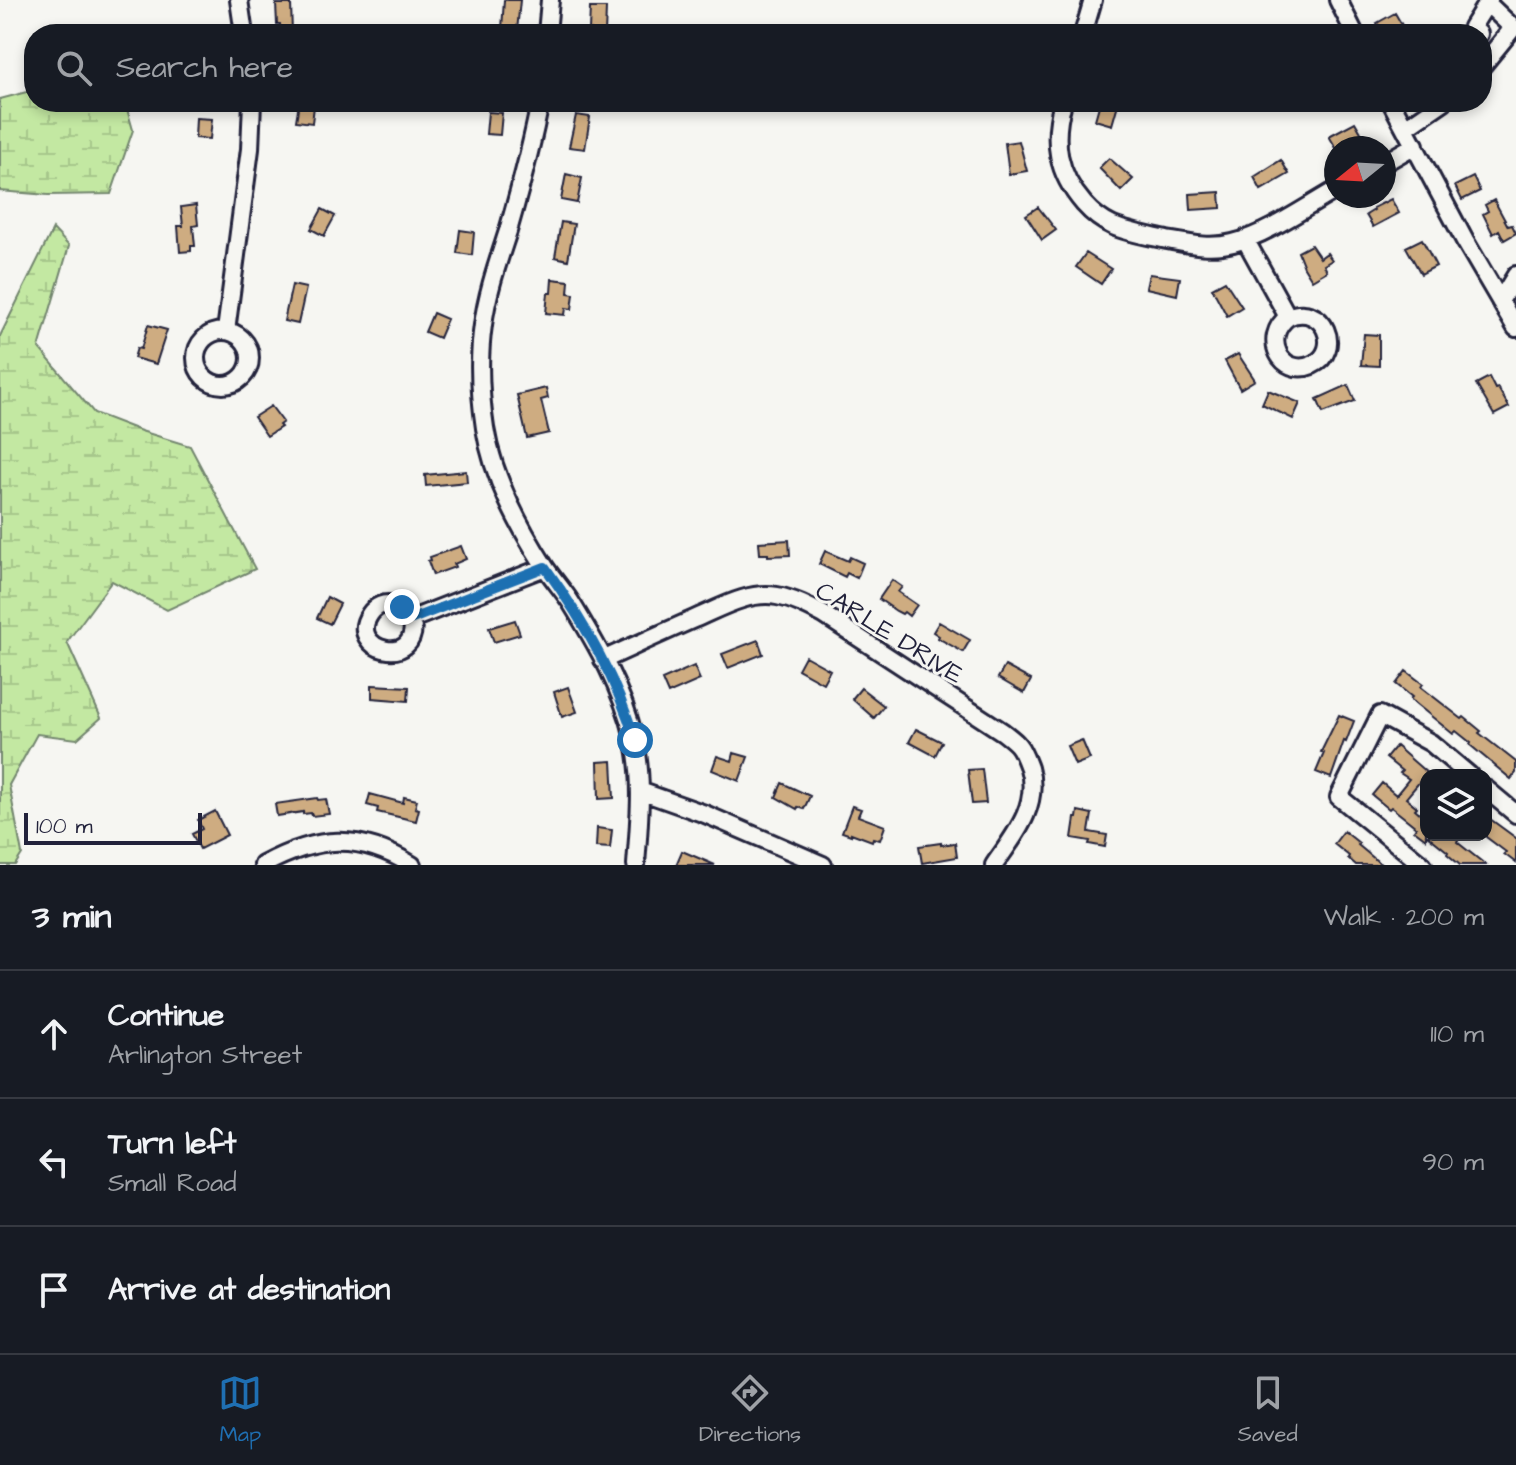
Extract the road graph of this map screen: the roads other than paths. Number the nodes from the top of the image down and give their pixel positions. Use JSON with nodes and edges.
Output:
{"nodes":[{"id":1,"x":239,"y":0,"type":"edge"},
{"id":2,"x":550,"y":0,"type":"edge"},
{"id":3,"x":1093,"y":0,"type":"edge"},
{"id":4,"x":1338,"y":0,"type":"edge"},
{"id":5,"x":1488,"y":1,"type":"edge"},
{"id":6,"x":243,"y":24,"type":"edge"},
{"id":7,"x":548,"y":24,"type":"edge"},
{"id":8,"x":1086,"y":24,"type":"edge"},
{"id":9,"x":1350,"y":24,"type":"edge"},
{"id":10,"x":1474,"y":24,"type":"edge"},
{"id":11,"x":1492,"y":48,"type":"edge"},
{"id":12,"x":1495,"y":51,"type":"junction"},
{"id":13,"x":1492,"y":54,"type":"edge"},
{"id":14,"x":252,"y":112,"type":"edge"},
{"id":15,"x":538,"y":112,"type":"edge"},
{"id":16,"x":1060,"y":112,"type":"edge"},
{"id":17,"x":1396,"y":112,"type":"edge"},
{"id":18,"x":1428,"y":112,"type":"edge"},
{"id":19,"x":1405,"y":128,"type":"junction"},
{"id":20,"x":1415,"y":145,"type":"junction"},
{"id":21,"x":1396,"y":156,"type":"edge"},
{"id":22,"x":1324,"y":196,"type":"edge"},
{"id":23,"x":1245,"y":239,"type":"junction"},
{"id":24,"x":1516,"y":275,"type":"edge"},
{"id":25,"x":1500,"y":301,"type":"junction"},
{"id":26,"x":1288,"y":317,"type":"dead end"},
{"id":27,"x":1516,"y":328,"type":"edge"},
{"id":28,"x":226,"y":331,"type":"dead end"},
{"id":29,"x":545,"y":567,"type":"junction"},
{"id":30,"x":412,"y":619,"type":"dead end"},
{"id":31,"x":603,"y":660,"type":"junction"},
{"id":32,"x":1462,"y":769,"type":"edge"},
{"id":33,"x":640,"y":791,"type":"junction"},
{"id":34,"x":1492,"y":794,"type":"edge"},
{"id":35,"x":1516,"y":814,"type":"edge"},
{"id":36,"x":263,"y":865,"type":"edge"},
{"id":37,"x":412,"y":865,"type":"edge"},
{"id":38,"x":636,"y":865,"type":"edge"},
{"id":39,"x":823,"y":865,"type":"edge"},
{"id":40,"x":994,"y":865,"type":"edge"},
{"id":41,"x":1423,"y":865,"type":"edge"}],
"edges":[{"from":1,"to":6,"type":"street"},
{"from":2,"to":7,"type":"street"},
{"from":3,"to":8,"type":"street"},
{"from":4,"to":9,"type":"street"},
{"from":5,"to":10,"type":"street"},
{"from":5,"to":12,"type":"street"},
{"from":11,"to":12,"type":"street"},
{"from":12,"to":13,"type":"street"},
{"from":14,"to":28,"type":"street"},
{"from":15,"to":29,"type":"street"},
{"from":16,"to":23,"type":"street"},
{"from":17,"to":19,"type":"street"},
{"from":18,"to":19,"type":"street"},
{"from":19,"to":20,"type":"street"},
{"from":20,"to":21,"type":"street"},
{"from":20,"to":25,"type":"street"},
{"from":22,"to":23,"type":"street"},
{"from":23,"to":26,"type":"street"},
{"from":24,"to":25,"type":"street"},
{"from":25,"to":27,"type":"street"},
{"from":29,"to":30,"type":"street"},
{"from":29,"to":31,"type":"street"},
{"from":31,"to":33,"type":"street"},
{"from":31,"to":40,"type":"street","name":"CARLE DRIVE"},
{"from":32,"to":41,"type":"street"},
{"from":33,"to":38,"type":"street"},
{"from":33,"to":39,"type":"street"},
{"from":34,"to":35,"type":"street"},
{"from":36,"to":37,"type":"street"}]}
